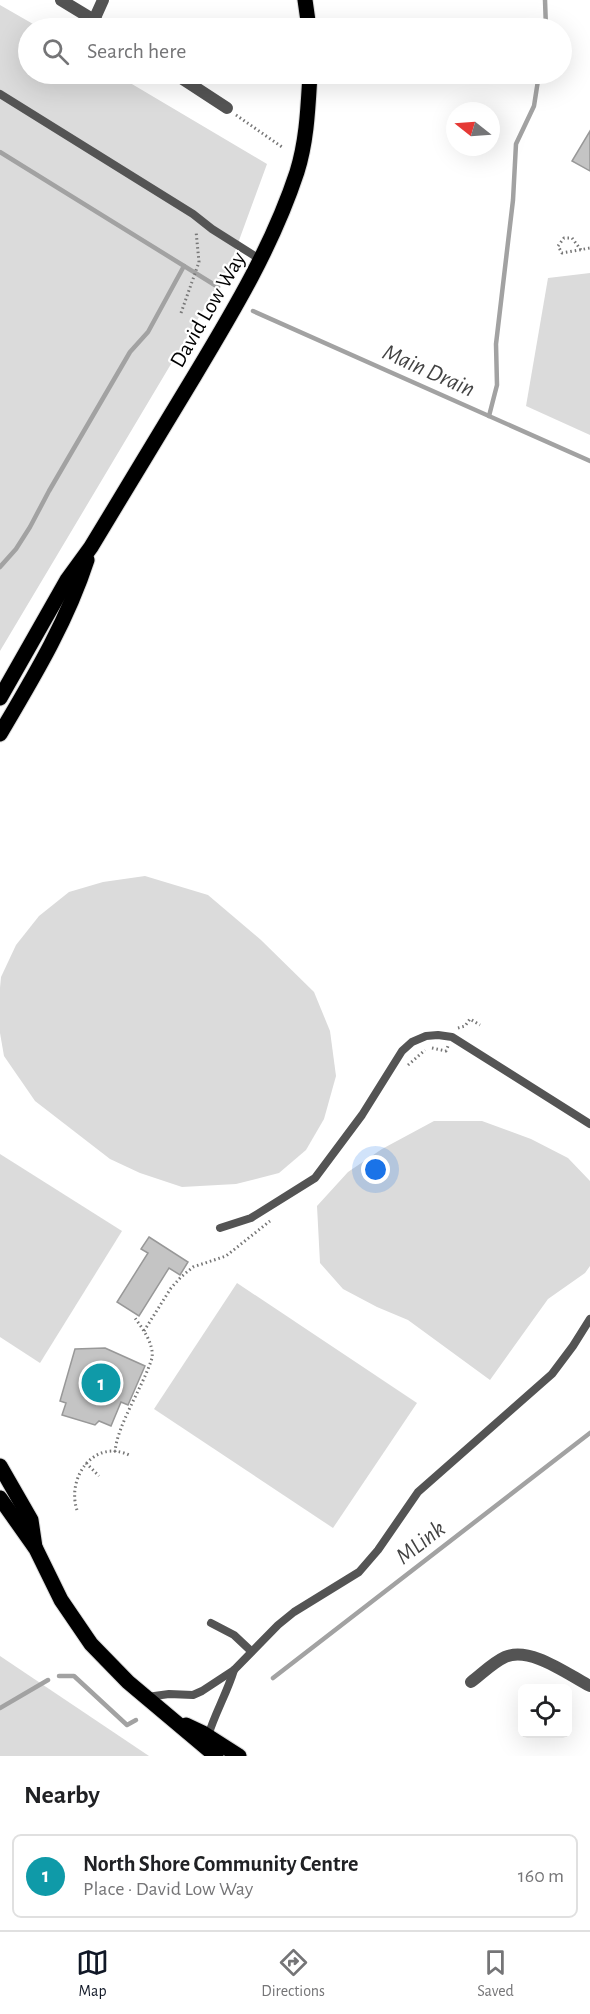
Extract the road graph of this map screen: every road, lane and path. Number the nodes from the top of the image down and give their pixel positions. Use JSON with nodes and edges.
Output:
{"nodes":[{"id":1,"x":61,"y":0,"type":"edge"},
{"id":2,"x":103,"y":0,"type":"edge"},
{"id":3,"x":305,"y":0,"type":"edge"},
{"id":4,"x":91,"y":18,"type":"edge"},
{"id":5,"x":95,"y":18,"type":"edge"},
{"id":6,"x":308,"y":18,"type":"edge"},
{"id":7,"x":190,"y":84,"type":"edge"},
{"id":8,"x":309,"y":84,"type":"edge"},
{"id":9,"x":0,"y":94,"type":"edge"},
{"id":10,"x":227,"y":108,"type":"joint"},
{"id":11,"x":282,"y":147,"type":"dead end"},
{"id":12,"x":194,"y":214,"type":"junction"},
{"id":13,"x":590,"y":248,"type":"edge"},
{"id":14,"x":581,"y":250,"type":"junction"},
{"id":15,"x":261,"y":260,"type":"junction"},
{"id":16,"x":181,"y":313,"type":"dead end"},
{"id":17,"x":91,"y":547,"type":"junction"},
{"id":18,"x":12,"y":677,"type":"junction"},
{"id":19,"x":28,"y":687,"type":"junction"},
{"id":20,"x":0,"y":698,"type":"edge"},
{"id":21,"x":0,"y":734,"type":"edge"},
{"id":22,"x":480,"y":1025,"type":"dead end"},
{"id":23,"x":454,"y":1030,"type":"dead end"},
{"id":24,"x":590,"y":1124,"type":"edge"},
{"id":25,"x":220,"y":1228,"type":"dead end"},
{"id":26,"x":135,"y":1318,"type":"dead end"},
{"id":27,"x":590,"y":1319,"type":"edge"},
{"id":28,"x":115,"y":1452,"type":"junction"},
{"id":29,"x":131,"y":1456,"type":"dead end"},
{"id":30,"x":86,"y":1463,"type":"junction"},
{"id":31,"x":0,"y":1466,"type":"edge"},
{"id":32,"x":99,"y":1476,"type":"dead end"},
{"id":33,"x":0,"y":1498,"type":"edge"},
{"id":34,"x":77,"y":1510,"type":"dead end"},
{"id":35,"x":36,"y":1550,"type":"junction"},
{"id":36,"x":211,"y":1623,"type":"dead end"},
{"id":37,"x":251,"y":1651,"type":"junction"},
{"id":38,"x":234,"y":1670,"type":"junction"},
{"id":39,"x":471,"y":1682,"type":"dead end"},
{"id":40,"x":590,"y":1686,"type":"edge"},
{"id":41,"x":145,"y":1697,"type":"junction"},
{"id":42,"x":175,"y":1720,"type":"junction"},
{"id":43,"x":208,"y":1737,"type":"junction"},
{"id":44,"x":216,"y":1756,"type":"edge"},
{"id":45,"x":239,"y":1756,"type":"edge"}],
"edges":[{"from":1,"to":4,"type":"street"},
{"from":2,"to":5,"type":"street"},
{"from":3,"to":6,"type":"main road"},
{"from":7,"to":10,"type":"street"},
{"from":8,"to":15,"type":"main road","name":"David Low Way"},
{"from":9,"to":12,"type":"lane"},
{"from":10,"to":11,"type":"path"},
{"from":12,"to":15,"type":"lane"},
{"from":12,"to":16,"type":"path"},
{"from":13,"to":14,"type":"path"},
{"from":14,"to":14,"type":"path"},
{"from":15,"to":17,"type":"main road","name":"David Low Way"},
{"from":17,"to":18,"type":"main road","name":"David Low Way"},
{"from":17,"to":19,"type":"main road","name":"David Low Way"},
{"from":18,"to":19,"type":"main road"},
{"from":18,"to":20,"type":"main road","name":"David Low Way"},
{"from":19,"to":21,"type":"main road","name":"David Low Way"},
{"from":22,"to":23,"type":"path"},
{"from":24,"to":25,"type":"lane"},
{"from":26,"to":28,"type":"path"},
{"from":27,"to":37,"type":"lane"},
{"from":28,"to":29,"type":"path"},
{"from":28,"to":30,"type":"path"},
{"from":30,"to":32,"type":"path"},
{"from":30,"to":34,"type":"path"},
{"from":31,"to":35,"type":"main road"},
{"from":33,"to":35,"type":"main road"},
{"from":35,"to":41,"type":"main road"},
{"from":36,"to":37,"type":"lane"},
{"from":37,"to":38,"type":"lane"},
{"from":38,"to":41,"type":"lane"},
{"from":38,"to":43,"type":"lane"},
{"from":39,"to":40,"type":"street"},
{"from":41,"to":42,"type":"main road"},
{"from":42,"to":43,"type":"main road"},
{"from":42,"to":44,"type":"main road"},
{"from":43,"to":45,"type":"main road"}]}
